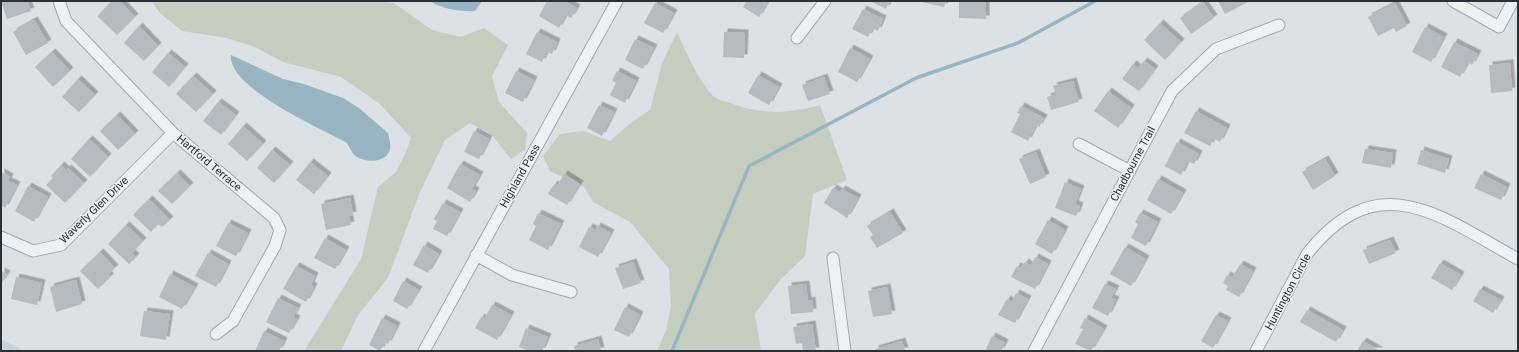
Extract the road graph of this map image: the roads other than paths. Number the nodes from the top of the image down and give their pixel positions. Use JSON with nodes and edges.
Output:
{"nodes":[{"id":1,"x":59,"y":1,"type":"edge"},
{"id":2,"x":617,"y":1,"type":"edge"},
{"id":3,"x":825,"y":1,"type":"edge"},
{"id":4,"x":1453,"y":1,"type":"edge"},
{"id":5,"x":1513,"y":1,"type":"edge"},
{"id":6,"x":1279,"y":25,"type":"dead end"},
{"id":7,"x":797,"y":38,"type":"dead end"},
{"id":8,"x":174,"y":133,"type":"junction"},
{"id":9,"x":1079,"y":144,"type":"dead end"},
{"id":10,"x":1130,"y":171,"type":"junction"},
{"id":11,"x":1,"y":237,"type":"edge"},
{"id":12,"x":476,"y":255,"type":"junction"},
{"id":13,"x":833,"y":258,"type":"dead end"},
{"id":14,"x":1518,"y":259,"type":"edge"},
{"id":15,"x":571,"y":292,"type":"dead end"},
{"id":16,"x":216,"y":334,"type":"dead end"},
{"id":17,"x":1260,"y":350,"type":"edge"},
{"id":18,"x":424,"y":351,"type":"edge"},
{"id":19,"x":845,"y":351,"type":"edge"},
{"id":20,"x":1034,"y":351,"type":"edge"}],
"edges":[{"from":1,"to":8,"type":"street","name":"Hartford Terrace"},
{"from":2,"to":12,"type":"street","name":"Highland Pass"},
{"from":3,"to":7,"type":"street"},
{"from":4,"to":5,"type":"street"},
{"from":6,"to":10,"type":"street","name":"Chadbourne Trail"},
{"from":8,"to":11,"type":"street","name":"Waverly Glen Drive"},
{"from":8,"to":16,"type":"street","name":"Hartford Terrace"},
{"from":9,"to":10,"type":"street"},
{"from":10,"to":20,"type":"street","name":"Chadbourne Trail"},
{"from":12,"to":15,"type":"street"},
{"from":12,"to":18,"type":"street","name":"Highland Pass"},
{"from":13,"to":19,"type":"street"},
{"from":14,"to":17,"type":"street","name":"Huntington Circle"}]}
